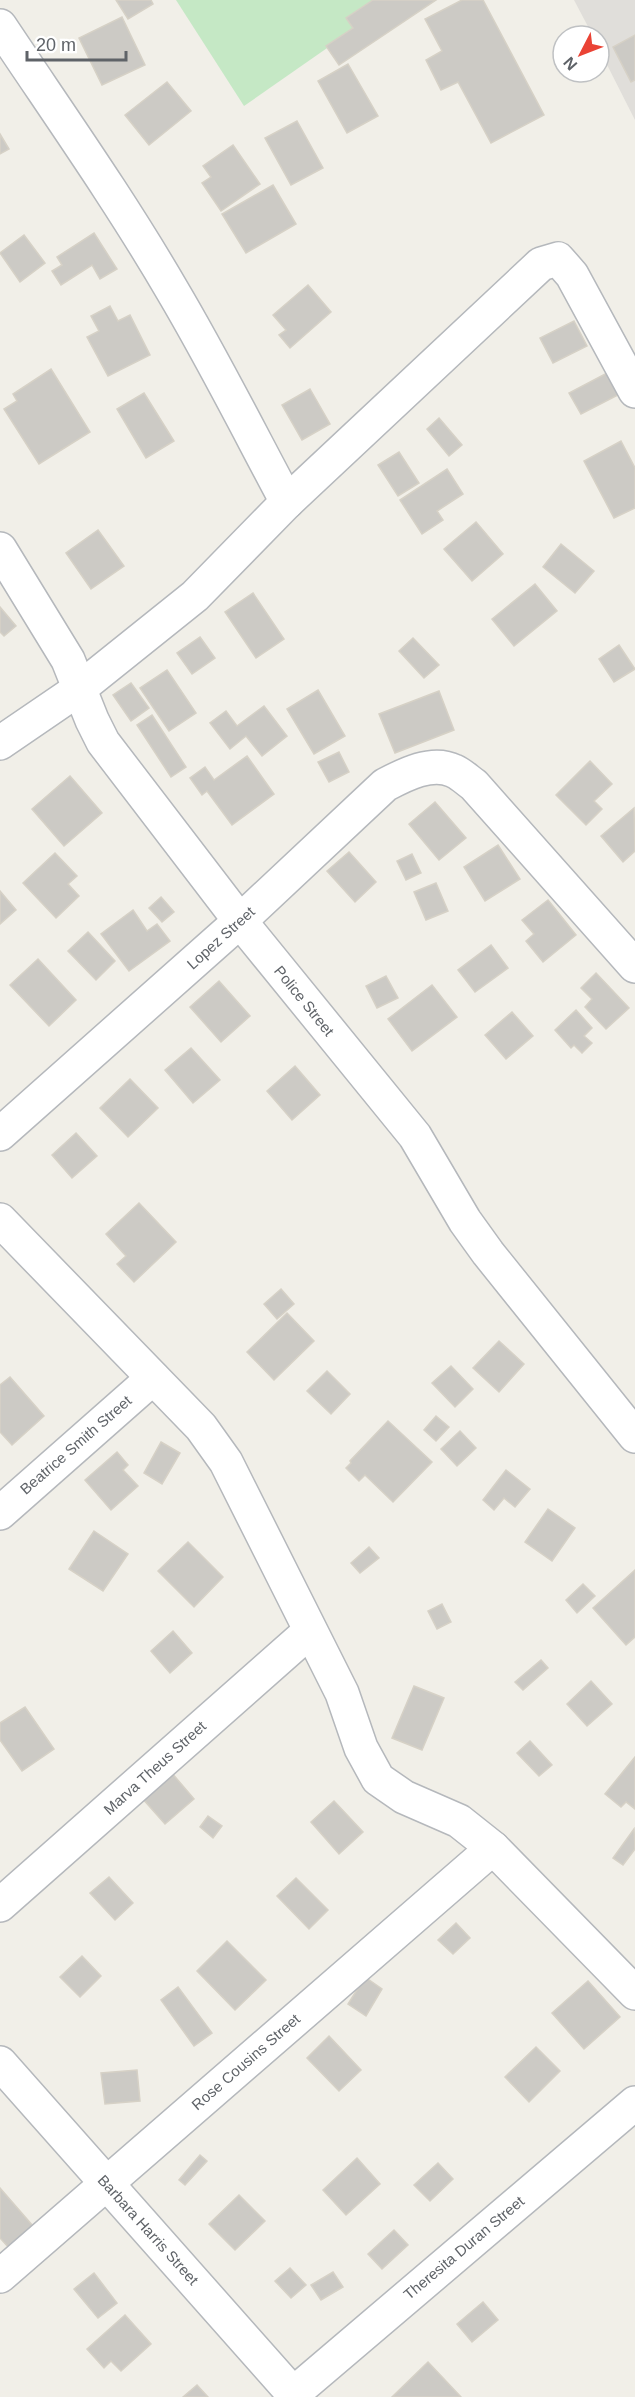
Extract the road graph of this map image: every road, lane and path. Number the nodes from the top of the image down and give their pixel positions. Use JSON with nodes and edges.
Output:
{"nodes":[{"id":1,"x":0,"y":26,"type":"edge"},
{"id":2,"x":635,"y":391,"type":"edge"},
{"id":3,"x":287,"y":502,"type":"junction"},
{"id":4,"x":0,"y":549,"type":"edge"},
{"id":5,"x":79,"y":689,"type":"junction"},
{"id":6,"x":0,"y":743,"type":"edge"},
{"id":7,"x":240,"y":921,"type":"junction"},
{"id":8,"x":635,"y":966,"type":"edge"},
{"id":9,"x":0,"y":1134,"type":"edge"},
{"id":10,"x":0,"y":1220,"type":"edge"},
{"id":11,"x":153,"y":1378,"type":"junction"},
{"id":12,"x":635,"y":1436,"type":"edge"},
{"id":13,"x":0,"y":1513,"type":"edge"},
{"id":14,"x":310,"y":1631,"type":"junction"},
{"id":15,"x":493,"y":1848,"type":"junction"},
{"id":16,"x":0,"y":1905,"type":"edge"},
{"id":17,"x":635,"y":1993,"type":"edge"},
{"id":18,"x":0,"y":2063,"type":"edge"},
{"id":19,"x":635,"y":2103,"type":"edge"},
{"id":20,"x":106,"y":2183,"type":"junction"},
{"id":21,"x":0,"y":2276,"type":"edge"},
{"id":22,"x":295,"y":2395,"type":"edge"}],
"edges":[{"from":1,"to":3,"type":"street"},
{"from":2,"to":3,"type":"street"},
{"from":3,"to":5,"type":"street"},
{"from":4,"to":5,"type":"street","name":"Police Street"},
{"from":5,"to":6,"type":"street"},
{"from":5,"to":7,"type":"street","name":"Police Street"},
{"from":7,"to":8,"type":"street","name":"Lopez Street"},
{"from":7,"to":9,"type":"street","name":"Lopez Street"},
{"from":7,"to":12,"type":"street","name":"Police Street"},
{"from":10,"to":11,"type":"street"},
{"from":11,"to":13,"type":"street","name":"Beatrice Smith Street"},
{"from":11,"to":14,"type":"street"},
{"from":14,"to":15,"type":"street"},
{"from":14,"to":16,"type":"street","name":"Marva Theus Street"},
{"from":15,"to":17,"type":"street"},
{"from":15,"to":20,"type":"street","name":"Rose Cousins Street"},
{"from":18,"to":20,"type":"street","name":"Barbara Harris Street"},
{"from":19,"to":22,"type":"street","name":"Theresita Duran Street"},
{"from":20,"to":21,"type":"street","name":"Rose Cousins Street"},
{"from":20,"to":22,"type":"street","name":"Barbara Harris Street"}]}
